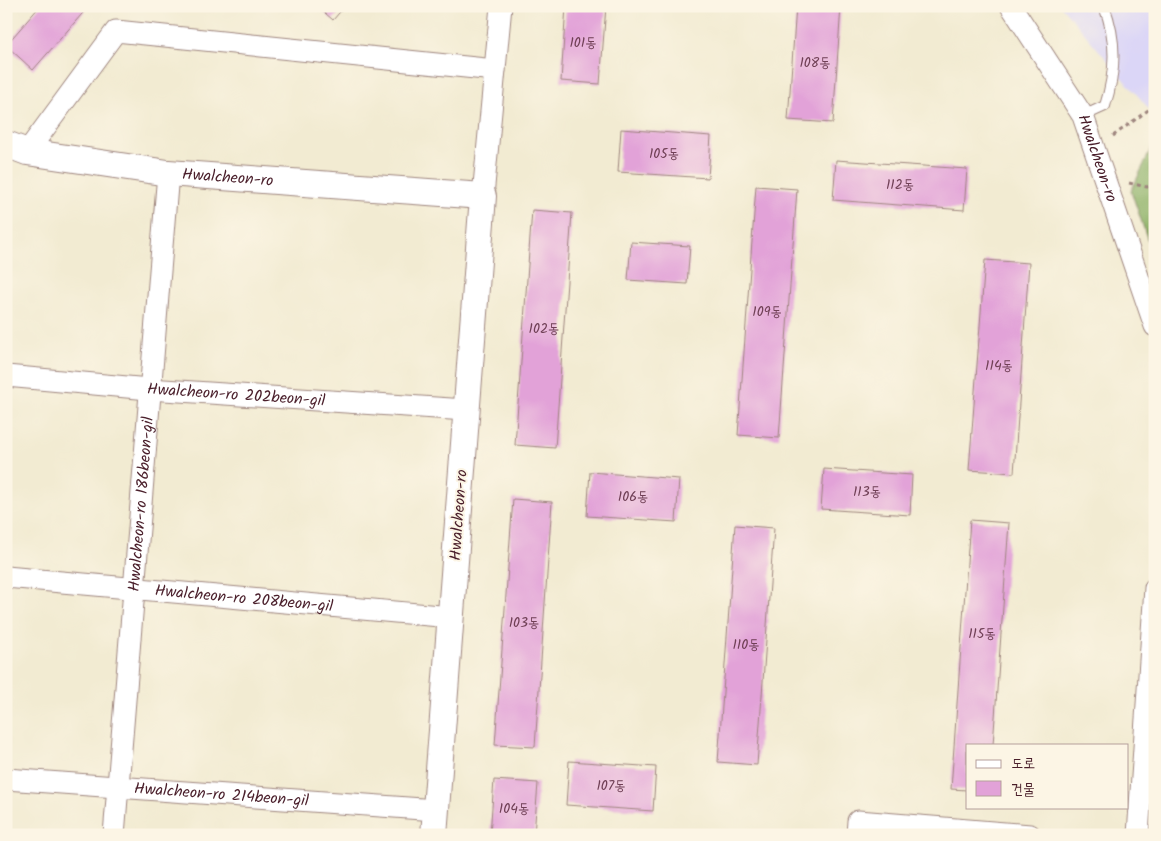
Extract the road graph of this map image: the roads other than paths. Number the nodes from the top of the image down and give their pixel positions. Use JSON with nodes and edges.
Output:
{"nodes":[{"id":1,"x":501,"y":6,"type":"edge"},
{"id":2,"x":1011,"y":6,"type":"edge"},
{"id":3,"x":1104,"y":6,"type":"edge"},
{"id":4,"x":495,"y":70,"type":"junction"},
{"id":5,"x":1083,"y":116,"type":"junction"},
{"id":6,"x":17,"y":148,"type":"edge"},
{"id":7,"x":168,"y":173,"type":"junction"},
{"id":8,"x":483,"y":196,"type":"junction"},
{"id":9,"x":1155,"y":326,"type":"edge"},
{"id":10,"x":6,"y":376,"type":"edge"},
{"id":11,"x":149,"y":389,"type":"junction"},
{"id":12,"x":466,"y":410,"type":"junction"},
{"id":13,"x":6,"y":577,"type":"edge"},
{"id":14,"x":133,"y":588,"type":"junction"},
{"id":15,"x":1155,"y":588,"type":"edge"},
{"id":16,"x":451,"y":616,"type":"junction"},
{"id":17,"x":6,"y":779,"type":"edge"},
{"id":18,"x":118,"y":788,"type":"junction"},
{"id":19,"x":435,"y":822,"type":"edge"},
{"id":20,"x":114,"y":835,"type":"edge"},
{"id":21,"x":857,"y":835,"type":"edge"},
{"id":22,"x":1030,"y":835,"type":"edge"},
{"id":23,"x":1138,"y":835,"type":"edge"}],
"edges":[{"from":1,"to":4,"type":"street","name":"Hwalcheon-ro"},
{"from":2,"to":5,"type":"street","name":"Hwalcheon-ro"},
{"from":3,"to":5,"type":"lane"},
{"from":4,"to":6,"type":"street"},
{"from":4,"to":8,"type":"street","name":"Hwalcheon-ro"},
{"from":5,"to":9,"type":"street","name":"Hwalcheon-ro"},
{"from":6,"to":7,"type":"street","name":"Hwalcheon-ro"},
{"from":7,"to":8,"type":"street","name":"Hwalcheon-ro"},
{"from":7,"to":11,"type":"street","name":"Hwalcheon-ro 186beon-gil"},
{"from":8,"to":12,"type":"street","name":"Hwalcheon-ro"},
{"from":10,"to":11,"type":"street","name":"Hwalcheon-ro 202beon-gil"},
{"from":11,"to":12,"type":"street","name":"Hwalcheon-ro 202beon-gil"},
{"from":11,"to":14,"type":"street","name":"Hwalcheon-ro 186beon-gil"},
{"from":12,"to":16,"type":"street","name":"Hwalcheon-ro"},
{"from":13,"to":14,"type":"street","name":"Hwalcheon-ro 208beon-gil"},
{"from":14,"to":16,"type":"street","name":"Hwalcheon-ro 208beon-gil"},
{"from":14,"to":18,"type":"street","name":"Hwalcheon-ro 186beon-gil"},
{"from":15,"to":23,"type":"street"},
{"from":16,"to":19,"type":"street","name":"Hwalcheon-ro"},
{"from":17,"to":18,"type":"street","name":"Hwalcheon-ro 214beon-gil"},
{"from":18,"to":19,"type":"street","name":"Hwalcheon-ro 214beon-gil"},
{"from":18,"to":20,"type":"street","name":"Hwalcheon-ro 186beon-gil"},
{"from":21,"to":22,"type":"street"}]}
